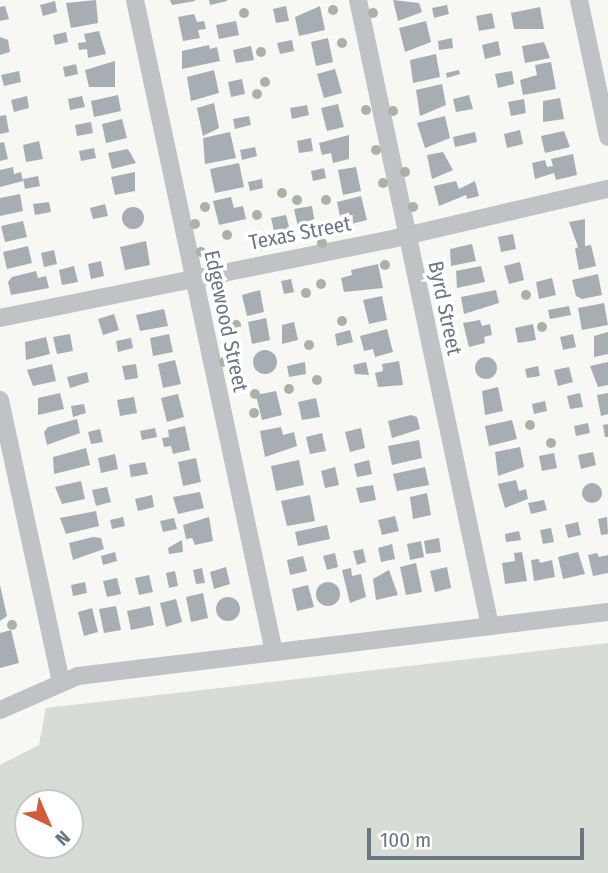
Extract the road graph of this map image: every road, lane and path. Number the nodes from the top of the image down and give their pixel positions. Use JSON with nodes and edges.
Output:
{"nodes":[{"id":1,"x":135,"y":0,"type":"edge"},
{"id":2,"x":358,"y":0,"type":"edge"},
{"id":3,"x":579,"y":0,"type":"edge"},
{"id":4,"x":608,"y":138,"type":"edge"},
{"id":5,"x":608,"y":189,"type":"edge"},
{"id":6,"x":406,"y":234,"type":"junction"},
{"id":7,"x":193,"y":277,"type":"junction"},
{"id":8,"x":0,"y":318,"type":"edge"},
{"id":9,"x":0,"y":400,"type":"edge"},
{"id":10,"x":608,"y":612,"type":"edge"},
{"id":11,"x":490,"y":626,"type":"junction"},
{"id":12,"x":274,"y":652,"type":"junction"},
{"id":13,"x":61,"y":681,"type":"junction"},
{"id":14,"x":0,"y":710,"type":"edge"}],
"edges":[{"from":1,"to":7,"type":"street","name":"Edgewood Street"},
{"from":2,"to":6,"type":"street","name":"Byrd Street"},
{"from":3,"to":4,"type":"street"},
{"from":5,"to":6,"type":"street","name":"Texas Street"},
{"from":6,"to":7,"type":"street","name":"Texas Street"},
{"from":6,"to":11,"type":"street","name":"Byrd Street"},
{"from":7,"to":8,"type":"street","name":"Texas Street"},
{"from":7,"to":12,"type":"street","name":"Edgewood Street"},
{"from":9,"to":13,"type":"street"},
{"from":10,"to":11,"type":"street"},
{"from":11,"to":12,"type":"street"},
{"from":12,"to":13,"type":"street"},
{"from":13,"to":14,"type":"street"}]}
